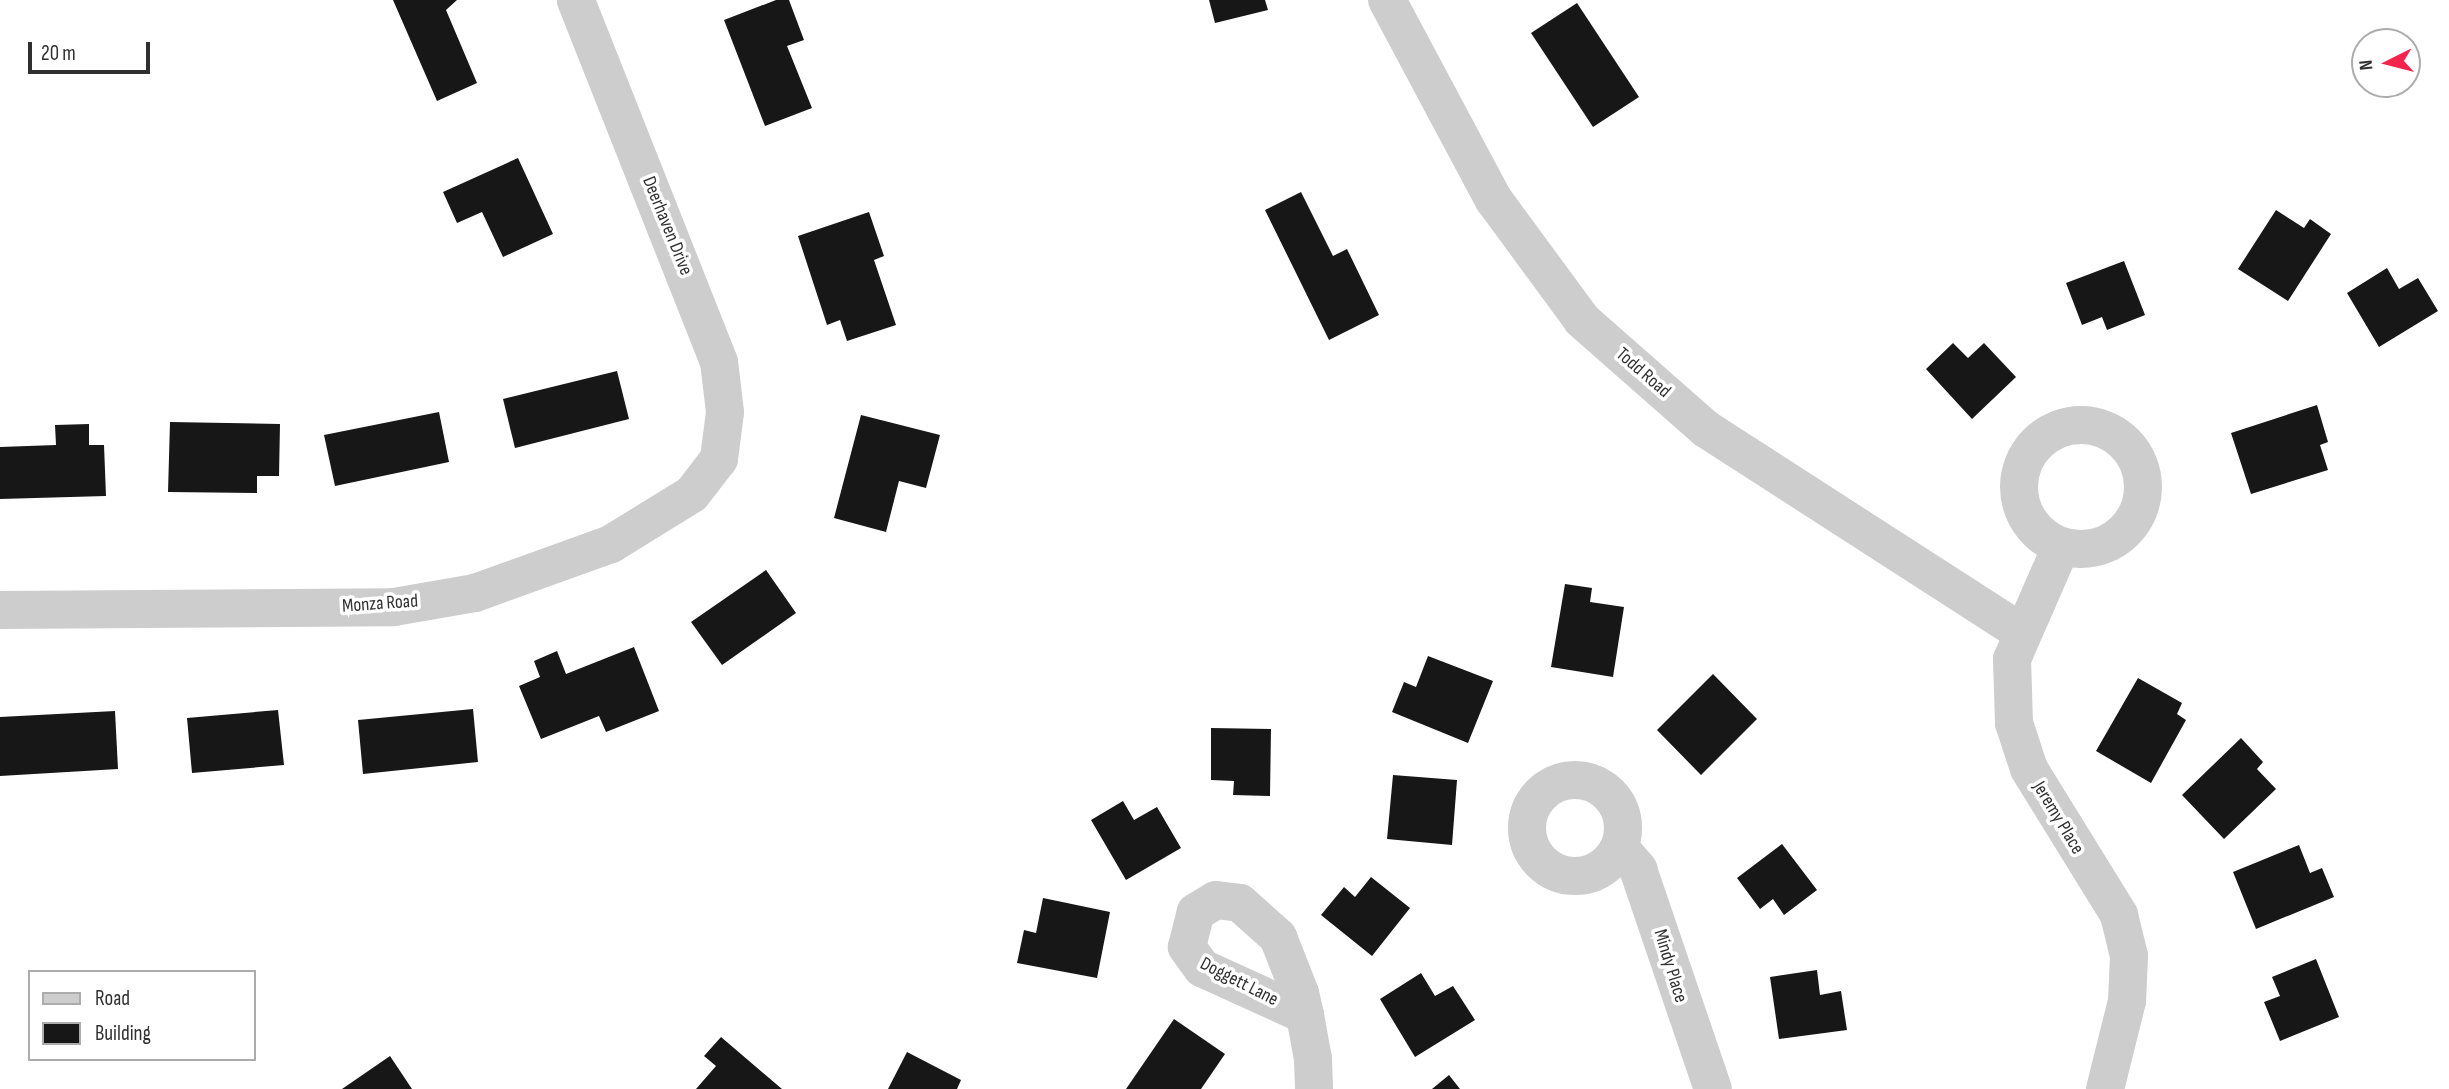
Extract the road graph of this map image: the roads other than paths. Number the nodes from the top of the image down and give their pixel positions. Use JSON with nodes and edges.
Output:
{"nodes":[{"id":1,"x":576,"y":0,"type":"edge"},
{"id":2,"x":1387,"y":0,"type":"edge"},
{"id":3,"x":719,"y":459,"type":"joint"},
{"id":4,"x":2061,"y":547,"type":"dead end"},
{"id":5,"x":0,"y":610,"type":"edge"},
{"id":6,"x":2020,"y":631,"type":"junction"},
{"id":7,"x":1620,"y":848,"type":"dead end"},
{"id":8,"x":1305,"y":1015,"type":"dead end"},
{"id":9,"x":1314,"y":1089,"type":"edge"},
{"id":10,"x":1713,"y":1089,"type":"edge"},
{"id":11,"x":2105,"y":1089,"type":"edge"}],
"edges":[{"from":1,"to":3,"type":"street","name":"Deerhaven Drive"},
{"from":2,"to":6,"type":"street","name":"Todd Road"},
{"from":3,"to":5,"type":"street","name":"Monza Road"},
{"from":4,"to":6,"type":"street","name":"Jeremy Place"},
{"from":6,"to":11,"type":"street","name":"Jeremy Place"},
{"from":7,"to":10,"type":"street","name":"Mindy Place"},
{"from":8,"to":9,"type":"street"}]}
